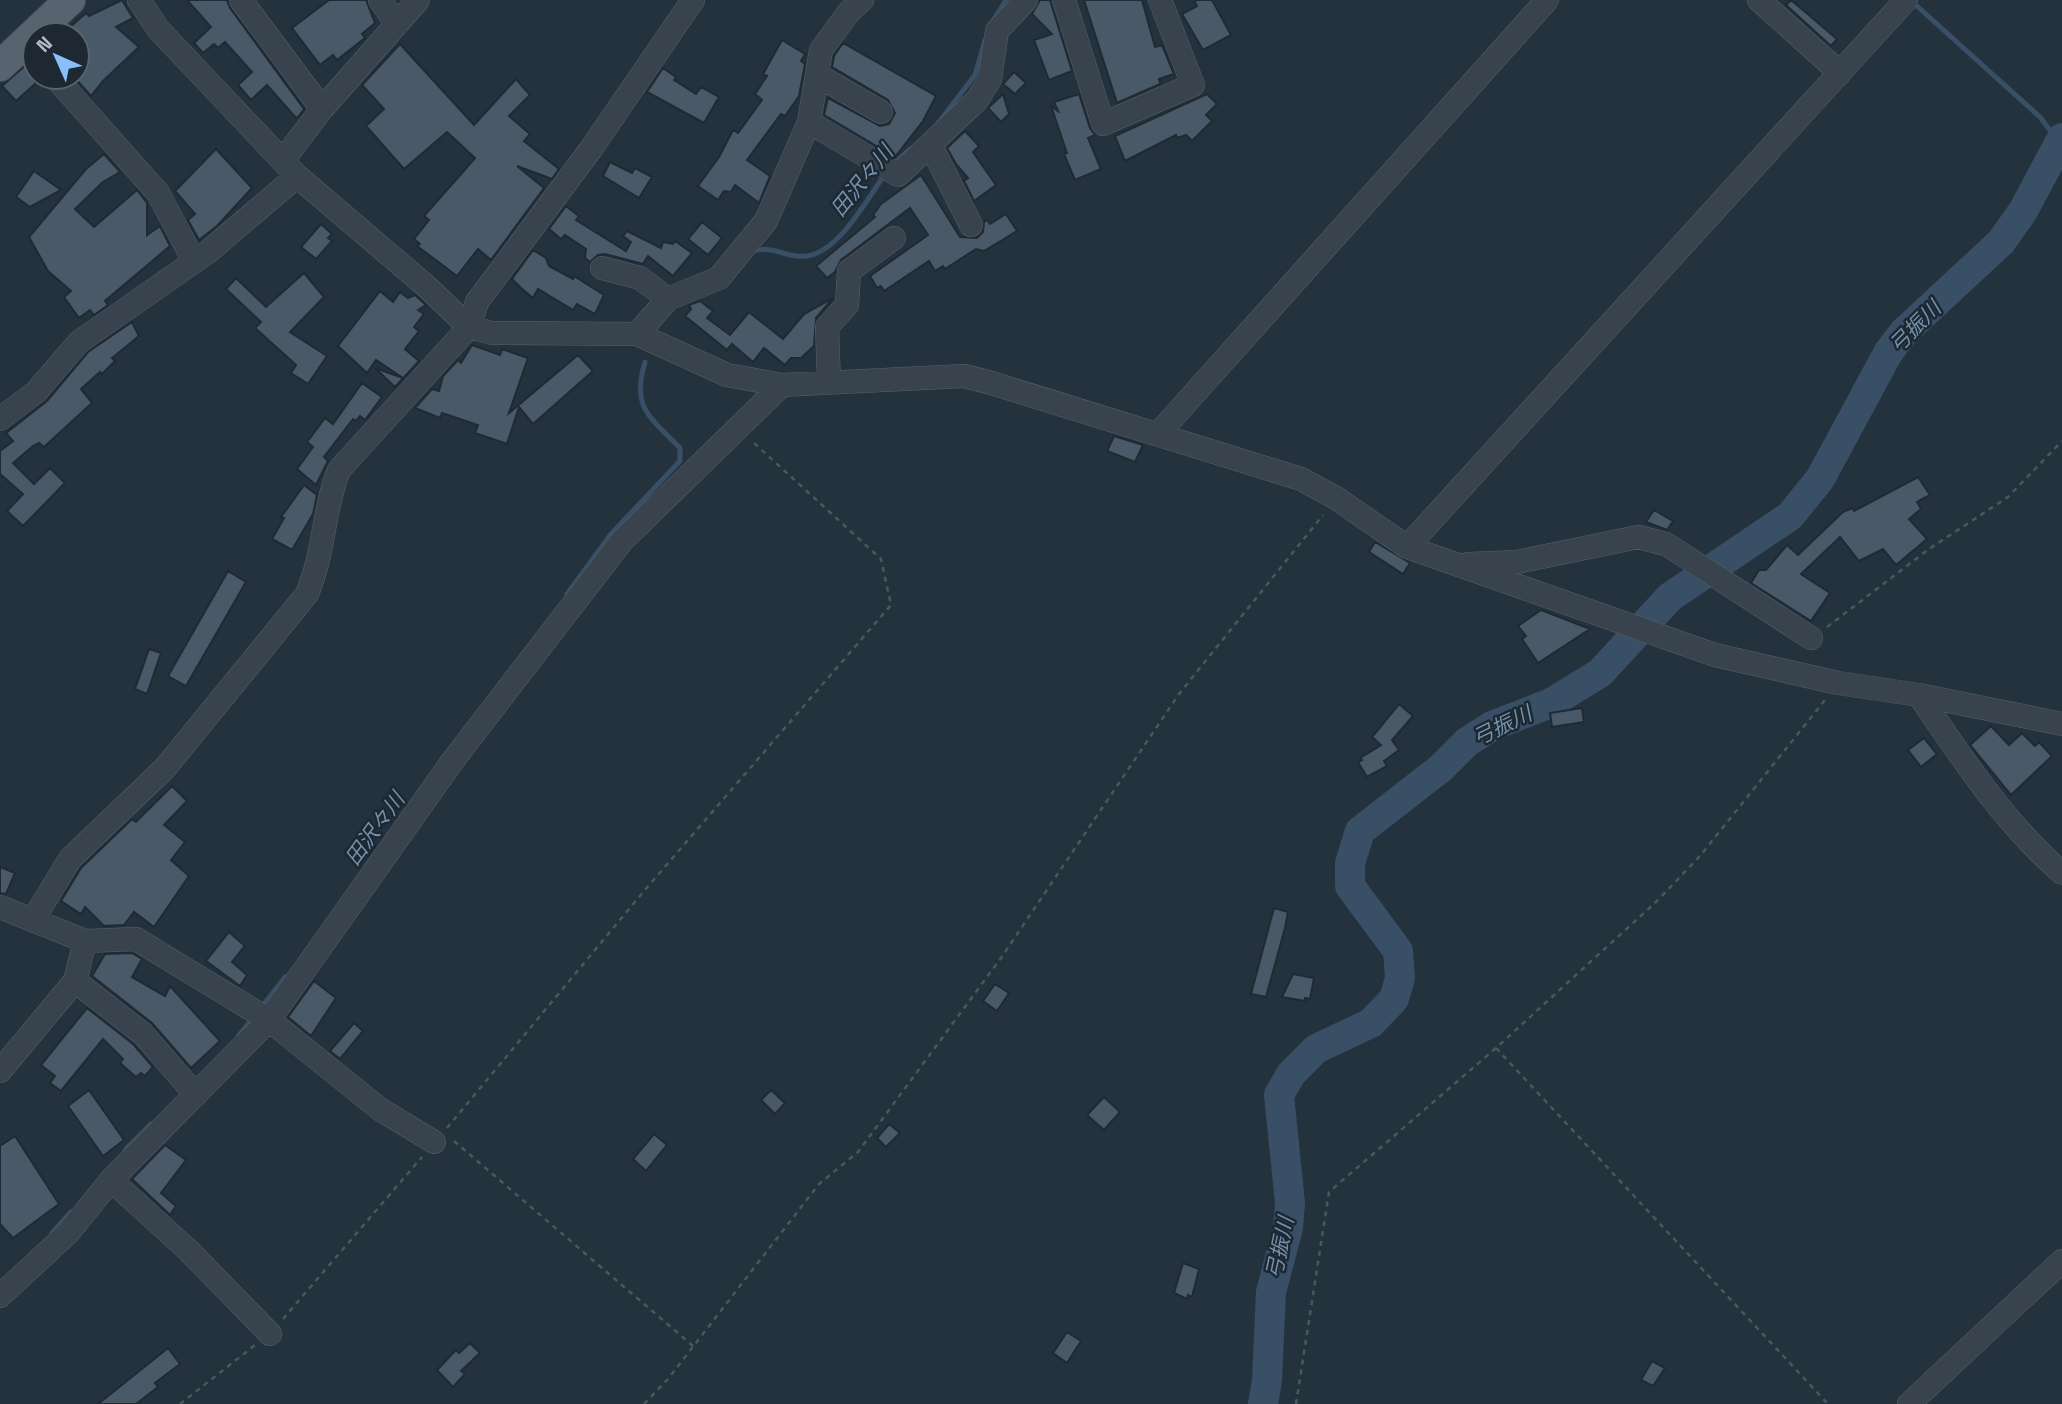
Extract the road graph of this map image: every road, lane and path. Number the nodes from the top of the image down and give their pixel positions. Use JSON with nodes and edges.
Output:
{"nodes":[{"id":1,"x":70,"y":0,"type":"edge"},
{"id":2,"x":139,"y":0,"type":"edge"},
{"id":3,"x":242,"y":0,"type":"edge"},
{"id":4,"x":380,"y":0,"type":"edge"},
{"id":5,"x":418,"y":0,"type":"edge"},
{"id":6,"x":693,"y":0,"type":"edge"},
{"id":7,"x":862,"y":0,"type":"edge"},
{"id":8,"x":1026,"y":0,"type":"edge"},
{"id":9,"x":1065,"y":0,"type":"edge"},
{"id":10,"x":1160,"y":0,"type":"edge"},
{"id":11,"x":1547,"y":0,"type":"edge"},
{"id":12,"x":1759,"y":0,"type":"edge"},
{"id":13,"x":1906,"y":0,"type":"edge"},
{"id":14,"x":52,"y":21,"type":"edge"},
{"id":15,"x":397,"y":24,"type":"junction"},
{"id":16,"x":21,"y":53,"type":"edge"},
{"id":17,"x":0,"y":66,"type":"edge"},
{"id":18,"x":1840,"y":73,"type":"junction"},
{"id":19,"x":817,"y":75,"type":"junction"},
{"id":20,"x":67,"y":91,"type":"edge"},
{"id":21,"x":322,"y":109,"type":"junction"},
{"id":22,"x":881,"y":112,"type":"dead end"},
{"id":23,"x":809,"y":122,"type":"junction"},
{"id":24,"x":931,"y":146,"type":"junction"},
{"id":25,"x":290,"y":168,"type":"junction"},
{"id":26,"x":971,"y":225,"type":"dead end"},
{"id":27,"x":894,"y":237,"type":"dead end"},
{"id":28,"x":193,"y":259,"type":"junction"},
{"id":29,"x":602,"y":268,"type":"dead end"},
{"id":30,"x":668,"y":299,"type":"junction"},
{"id":31,"x":469,"y":327,"type":"junction"},
{"id":32,"x":637,"y":334,"type":"junction"},
{"id":33,"x":829,"y":382,"type":"junction"},
{"id":34,"x":782,"y":385,"type":"junction"},
{"id":35,"x":0,"y":419,"type":"edge"},
{"id":36,"x":737,"y":428,"type":"junction"},
{"id":37,"x":1158,"y":434,"type":"junction"},
{"id":38,"x":2062,"y":440,"type":"edge"},
{"id":39,"x":1336,"y":498,"type":"junction"},
{"id":40,"x":1407,"y":547,"type":"junction"},
{"id":41,"x":1457,"y":565,"type":"junction"},
{"id":42,"x":1811,"y":638,"type":"joint"},
{"id":43,"x":1838,"y":683,"type":"junction"},
{"id":44,"x":1919,"y":695,"type":"junction"},
{"id":45,"x":2062,"y":724,"type":"edge"},
{"id":46,"x":2062,"y":873,"type":"edge"},
{"id":47,"x":0,"y":907,"type":"edge"},
{"id":48,"x":33,"y":920,"type":"junction"},
{"id":49,"x":85,"y":941,"type":"junction"},
{"id":50,"x":75,"y":981,"type":"junction"},
{"id":51,"x":261,"y":1016,"type":"junction"},
{"id":52,"x":1496,"y":1048,"type":"junction"},
{"id":53,"x":0,"y":1071,"type":"edge"},
{"id":54,"x":191,"y":1089,"type":"junction"},
{"id":55,"x":439,"y":1137,"type":"junction"},
{"id":56,"x":111,"y":1180,"type":"junction"},
{"id":57,"x":2062,"y":1261,"type":"edge"},
{"id":58,"x":0,"y":1296,"type":"edge"},
{"id":59,"x":270,"y":1334,"type":"junction"},
{"id":60,"x":693,"y":1346,"type":"junction"},
{"id":61,"x":180,"y":1404,"type":"edge"},
{"id":62,"x":645,"y":1404,"type":"edge"},
{"id":63,"x":1296,"y":1404,"type":"edge"},
{"id":64,"x":1828,"y":1404,"type":"edge"},
{"id":65,"x":1909,"y":1404,"type":"edge"}],
"edges":[{"from":1,"to":14,"type":"main road"},
{"from":2,"to":25,"type":"street"},
{"from":3,"to":21,"type":"street"},
{"from":4,"to":15,"type":"street"},
{"from":5,"to":15,"type":"street"},
{"from":6,"to":31,"type":"street"},
{"from":7,"to":19,"type":"street"},
{"from":8,"to":24,"type":"street"},
{"from":9,"to":10,"type":"street"},
{"from":11,"to":37,"type":"street"},
{"from":12,"to":18,"type":"street"},
{"from":13,"to":18,"type":"street"},
{"from":15,"to":21,"type":"street"},
{"from":16,"to":17,"type":"main road"},
{"from":18,"to":40,"type":"street"},
{"from":19,"to":22,"type":"street"},
{"from":19,"to":23,"type":"street"},
{"from":20,"to":28,"type":"street"},
{"from":21,"to":25,"type":"street"},
{"from":23,"to":24,"type":"street"},
{"from":23,"to":30,"type":"street"},
{"from":24,"to":26,"type":"street"},
{"from":25,"to":28,"type":"street"},
{"from":25,"to":31,"type":"street"},
{"from":27,"to":33,"type":"street"},
{"from":28,"to":35,"type":"street"},
{"from":29,"to":30,"type":"street"},
{"from":30,"to":32,"type":"street"},
{"from":31,"to":32,"type":"street"},
{"from":31,"to":48,"type":"street"},
{"from":32,"to":34,"type":"street"},
{"from":33,"to":34,"type":"street"},
{"from":33,"to":37,"type":"street"},
{"from":34,"to":36,"type":"street"},
{"from":36,"to":51,"type":"street"},
{"from":36,"to":55,"type":"path"},
{"from":37,"to":39,"type":"street"},
{"from":38,"to":42,"type":"path"},
{"from":39,"to":40,"type":"street"},
{"from":39,"to":60,"type":"path"},
{"from":40,"to":41,"type":"street"},
{"from":41,"to":42,"type":"street"},
{"from":41,"to":43,"type":"street"},
{"from":43,"to":44,"type":"street"},
{"from":43,"to":52,"type":"path"},
{"from":44,"to":45,"type":"street"},
{"from":44,"to":46,"type":"street"},
{"from":47,"to":48,"type":"street"},
{"from":48,"to":49,"type":"street"},
{"from":49,"to":50,"type":"street"},
{"from":49,"to":51,"type":"street"},
{"from":50,"to":53,"type":"street"},
{"from":50,"to":54,"type":"street"},
{"from":51,"to":54,"type":"street"},
{"from":51,"to":55,"type":"street"},
{"from":52,"to":63,"type":"path"},
{"from":52,"to":64,"type":"path"},
{"from":54,"to":56,"type":"street"},
{"from":55,"to":59,"type":"path"},
{"from":55,"to":60,"type":"path"},
{"from":56,"to":58,"type":"street"},
{"from":56,"to":59,"type":"street"},
{"from":57,"to":65,"type":"street"},
{"from":59,"to":61,"type":"path"},
{"from":60,"to":62,"type":"path"}]}
